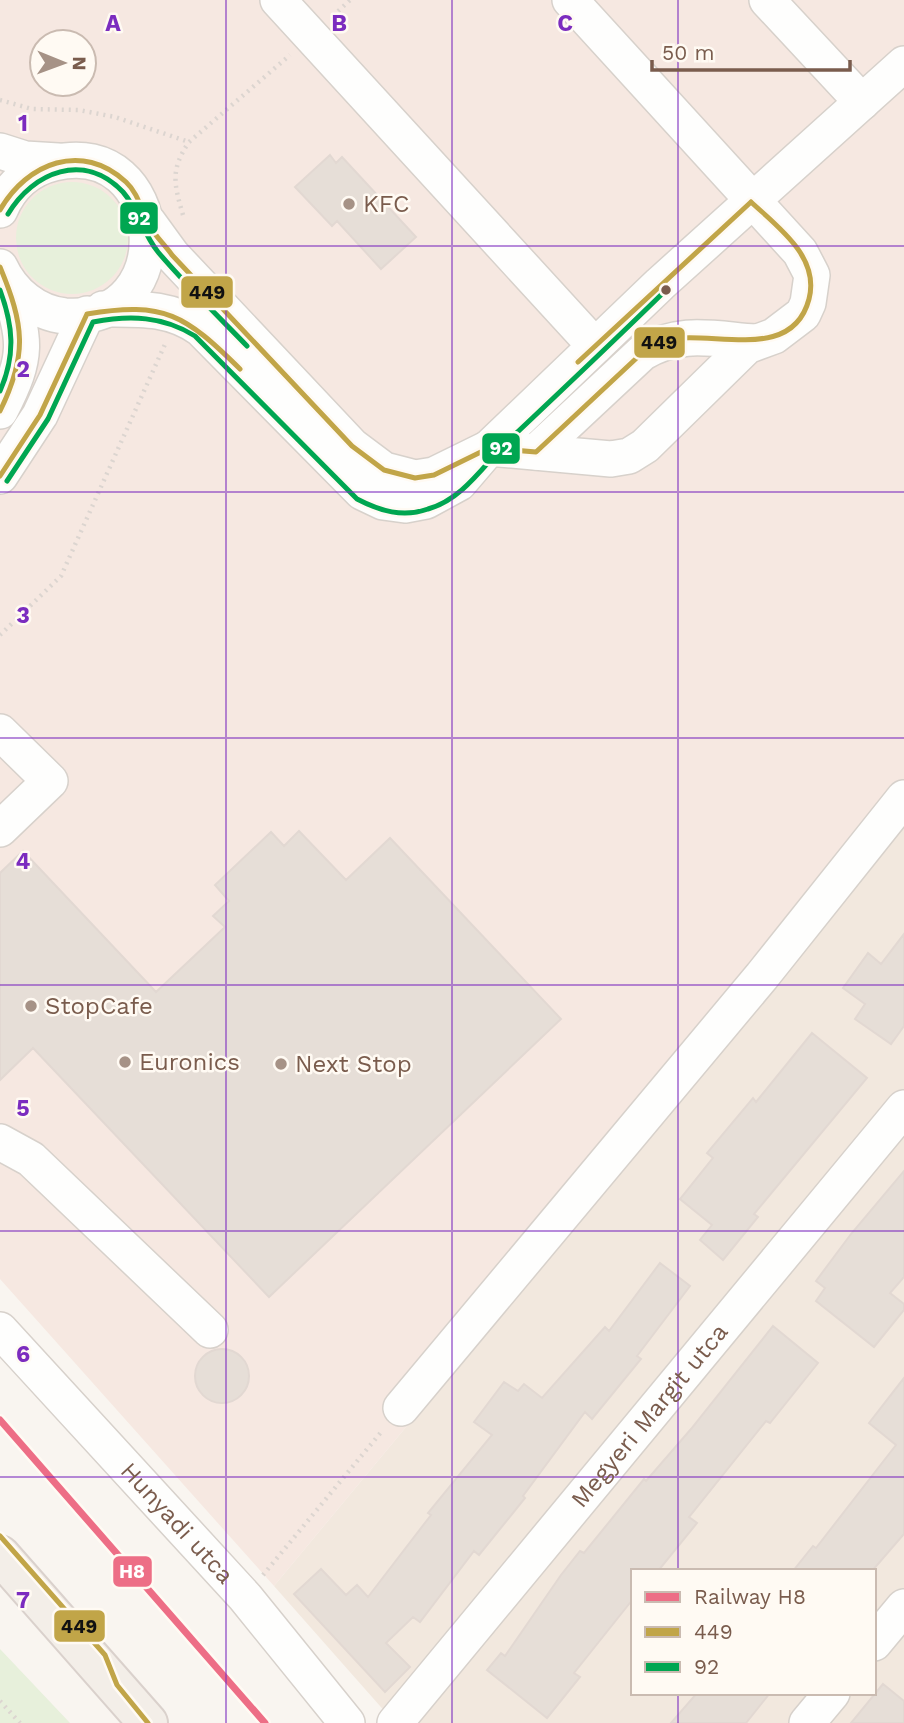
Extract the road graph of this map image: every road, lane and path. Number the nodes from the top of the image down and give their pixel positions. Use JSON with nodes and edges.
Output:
{"nodes":[{"id":1,"x":278,"y":0,"type":"edge"},
{"id":2,"x":570,"y":0,"type":"edge"},
{"id":3,"x":767,"y":0,"type":"edge"},
{"id":4,"x":904,"y":64,"type":"edge"},
{"id":5,"x":0,"y":100,"type":"edge"},
{"id":6,"x":862,"y":102,"type":"junction"},
{"id":7,"x":189,"y":142,"type":"dead end"},
{"id":8,"x":0,"y":151,"type":"edge"},
{"id":9,"x":68,"y":161,"type":"junction"},
{"id":10,"x":751,"y":202,"type":"junction"},
{"id":11,"x":0,"y":210,"type":"edge"},
{"id":12,"x":148,"y":222,"type":"junction"},
{"id":13,"x":2,"y":272,"type":"edge"},
{"id":14,"x":95,"y":312,"type":"junction"},
{"id":15,"x":755,"y":342,"type":"junction"},
{"id":16,"x":595,"y":346,"type":"junction"},
{"id":17,"x":0,"y":411,"type":"edge"},
{"id":18,"x":489,"y":448,"type":"junction"},
{"id":19,"x":536,"y":452,"type":"junction"},
{"id":20,"x":0,"y":476,"type":"edge"},
{"id":21,"x":0,"y":722,"type":"edge"},
{"id":22,"x":11,"y":742,"type":"edge"},
{"id":23,"x":904,"y":798,"type":"edge"},
{"id":24,"x":0,"y":829,"type":"edge"},
{"id":25,"x":904,"y":1108,"type":"edge"},
{"id":26,"x":0,"y":1142,"type":"edge"},
{"id":27,"x":0,"y":1330,"type":"edge"},
{"id":28,"x":211,"y":1330,"type":"dead end"},
{"id":29,"x":401,"y":1408,"type":"joint"},
{"id":30,"x":0,"y":1536,"type":"edge"},
{"id":31,"x":0,"y":1555,"type":"edge"},
{"id":32,"x":0,"y":1583,"type":"edge"},
{"id":33,"x":245,"y":1597,"type":"junction"},
{"id":34,"x":904,"y":1607,"type":"edge"},
{"id":35,"x":876,"y":1641,"type":"edge"},
{"id":36,"x":117,"y":1685,"type":"junction"},
{"id":37,"x":830,"y":1695,"type":"edge"},
{"id":38,"x":0,"y":1701,"type":"edge"},
{"id":39,"x":20,"y":1723,"type":"edge"},
{"id":40,"x":125,"y":1723,"type":"edge"},
{"id":41,"x":148,"y":1723,"type":"edge"},
{"id":42,"x":347,"y":1723,"type":"edge"},
{"id":43,"x":395,"y":1723,"type":"edge"},
{"id":44,"x":807,"y":1723,"type":"edge"}],
"edges":[{"from":1,"to":16,"type":"street"},
{"from":2,"to":10,"type":"street"},
{"from":3,"to":6,"type":"street"},
{"from":4,"to":6,"type":"street"},
{"from":5,"to":7,"type":"path"},
{"from":6,"to":10,"type":"street"},
{"from":8,"to":9,"type":"street"},
{"from":9,"to":11,"type":"street"},
{"from":9,"to":12,"type":"street"},
{"from":10,"to":15,"type":"street"},
{"from":10,"to":16,"type":"street"},
{"from":12,"to":14,"type":"street"},
{"from":12,"to":18,"type":"street"},
{"from":13,"to":14,"type":"street"},
{"from":13,"to":17,"type":"street"},
{"from":14,"to":18,"type":"street"},
{"from":14,"to":20,"type":"street"},
{"from":15,"to":19,"type":"street"},
{"from":15,"to":19,"type":"street"},
{"from":16,"to":18,"type":"street"},
{"from":18,"to":19,"type":"street"},
{"from":21,"to":22,"type":"street"},
{"from":22,"to":24,"type":"street"},
{"from":23,"to":29,"type":"street"},
{"from":25,"to":43,"type":"street","name":"Megyeri Margit utca"},
{"from":26,"to":28,"type":"street"},
{"from":27,"to":33,"type":"street","name":"Hunyadi utca"},
{"from":29,"to":33,"type":"path"},
{"from":30,"to":36,"type":"street"},
{"from":31,"to":36,"type":"main road"},
{"from":32,"to":40,"type":"main road"},
{"from":33,"to":42,"type":"street","name":"Hunyadi utca"},
{"from":34,"to":35,"type":"street"},
{"from":36,"to":41,"type":"main road"},
{"from":37,"to":44,"type":"street"},
{"from":38,"to":39,"type":"path"}]}
